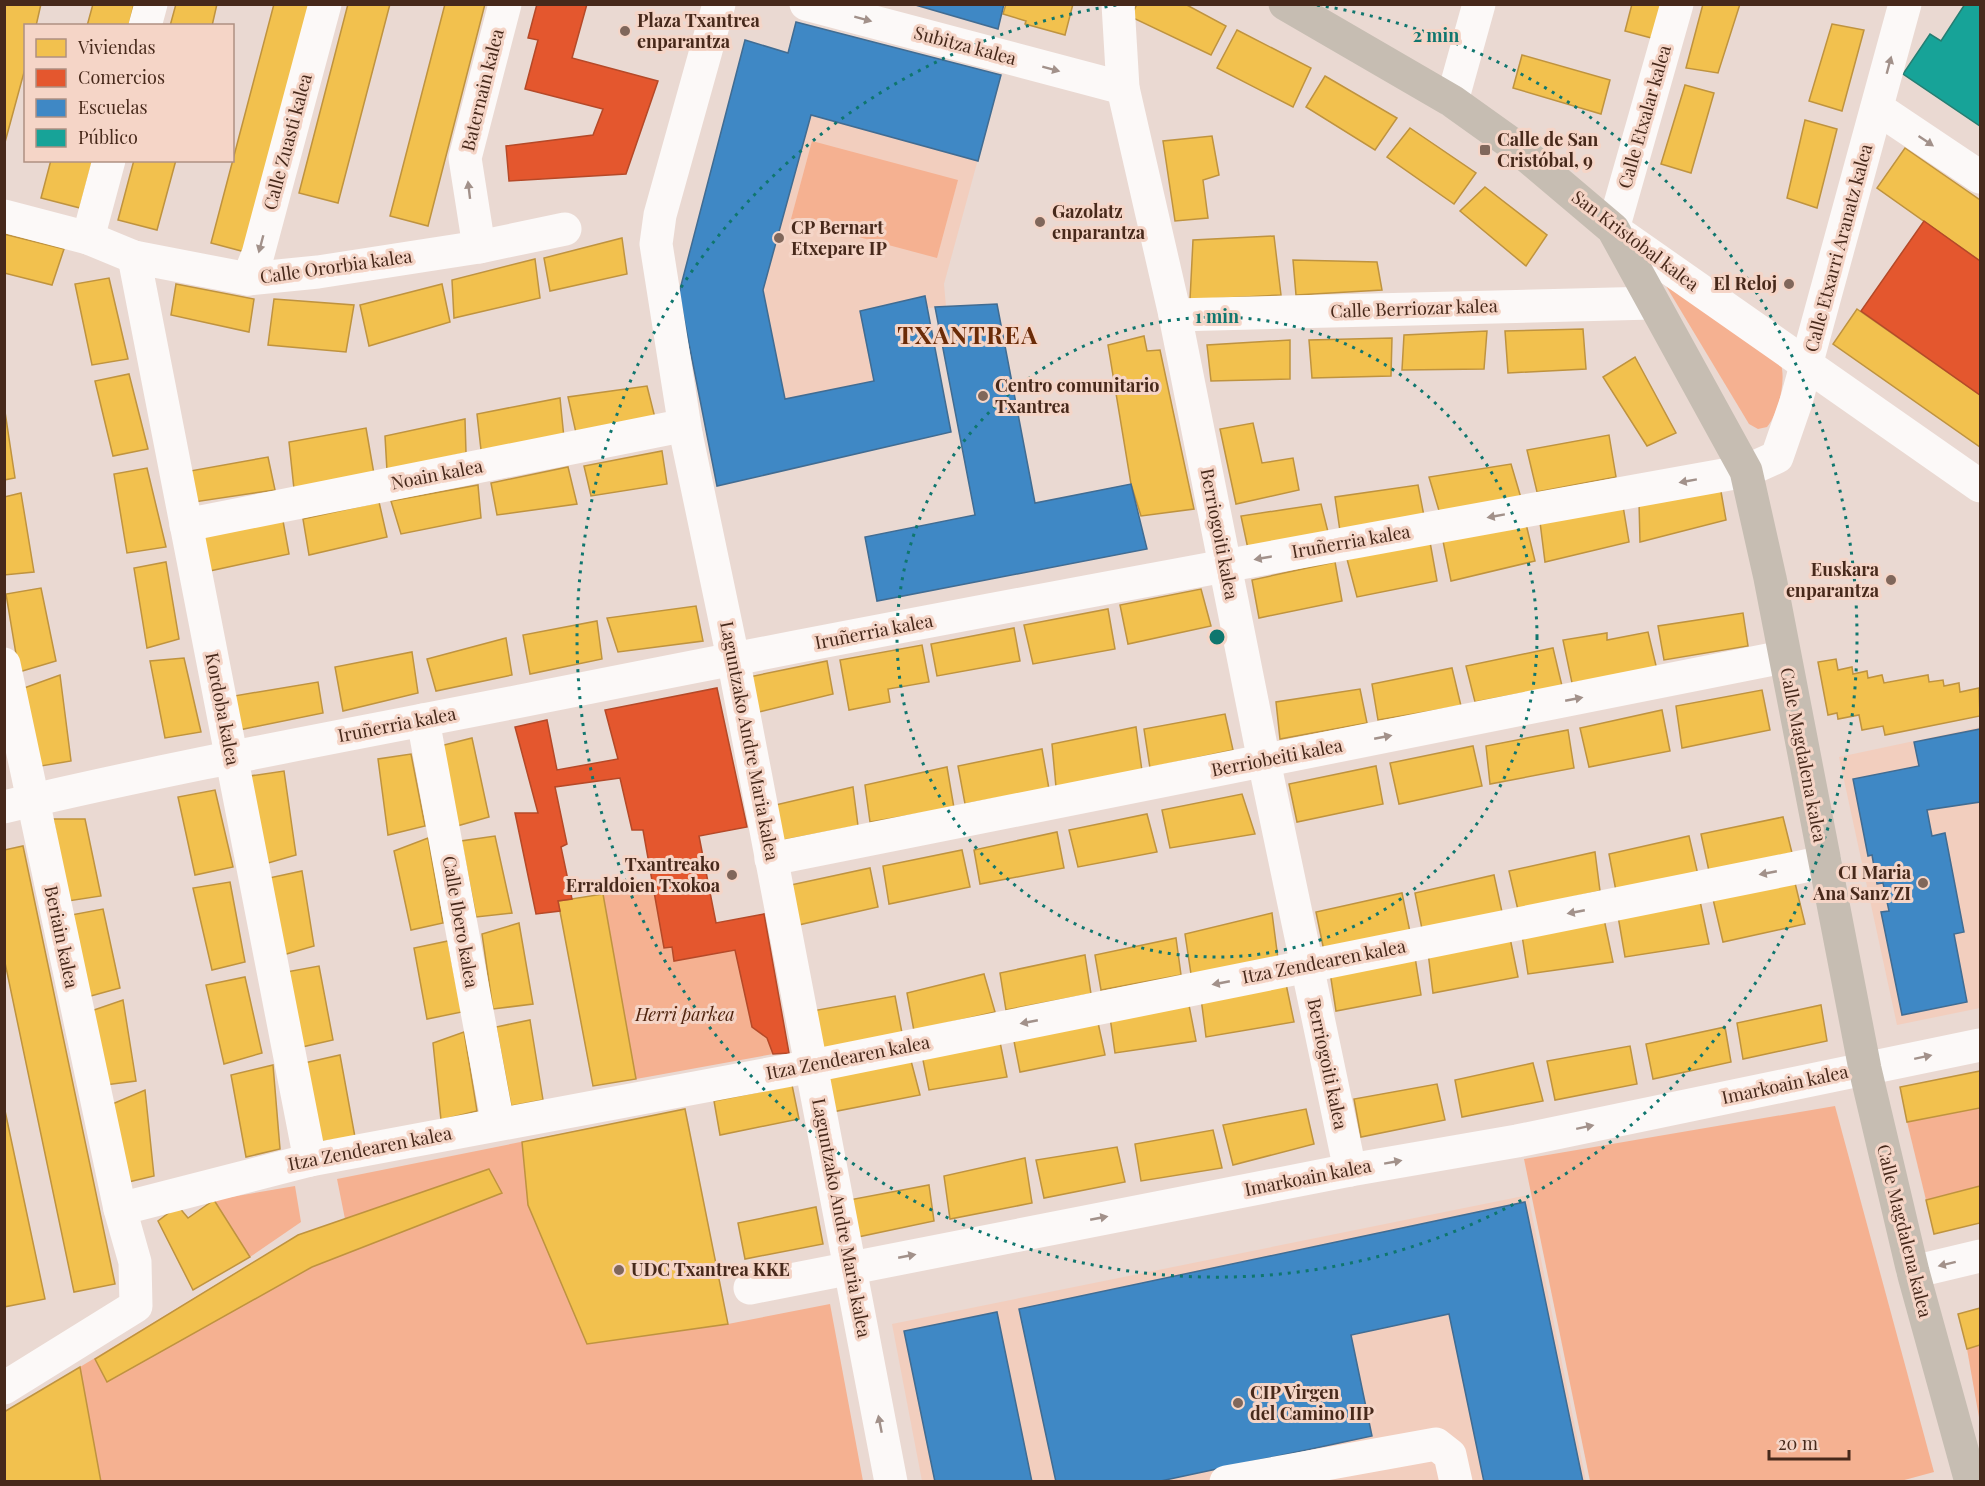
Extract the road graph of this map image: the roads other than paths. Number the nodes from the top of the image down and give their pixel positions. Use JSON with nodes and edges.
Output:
{"nodes":[{"id":1,"x":151,"y":4,"type":"edge"},
{"id":2,"x":325,"y":4,"type":"edge"},
{"id":3,"x":505,"y":4,"type":"edge"},
{"id":4,"x":719,"y":4,"type":"edge"},
{"id":5,"x":806,"y":4,"type":"edge"},
{"id":6,"x":1118,"y":4,"type":"edge"},
{"id":7,"x":1285,"y":4,"type":"edge"},
{"id":8,"x":1479,"y":4,"type":"edge"},
{"id":9,"x":1677,"y":4,"type":"edge"},
{"id":10,"x":1905,"y":4,"type":"edge"},
{"id":11,"x":146,"y":24,"type":"edge"},
{"id":12,"x":1123,"y":88,"type":"junction"},
{"id":13,"x":1452,"y":101,"type":"junction"},
{"id":14,"x":1877,"y":108,"type":"junction"},
{"id":15,"x":108,"y":162,"type":"edge"},
{"id":16,"x":1980,"y":177,"type":"edge"},
{"id":17,"x":4,"y":216,"type":"edge"},
{"id":18,"x":565,"y":229,"type":"dead end"},
{"id":19,"x":1613,"y":229,"type":"junction"},
{"id":20,"x":88,"y":238,"type":"junction"},
{"id":21,"x":479,"y":247,"type":"junction"},
{"id":22,"x":134,"y":257,"type":"junction"},
{"id":23,"x":248,"y":279,"type":"junction"},
{"id":24,"x":1653,"y":303,"type":"junction"},
{"id":25,"x":1175,"y":315,"type":"junction"},
{"id":26,"x":1807,"y":365,"type":"junction"},
{"id":27,"x":686,"y":434,"type":"junction"},
{"id":28,"x":1746,"y":471,"type":"junction"},
{"id":29,"x":1980,"y":486,"type":"edge"},
{"id":30,"x":186,"y":525,"type":"junction"},
{"id":31,"x":1226,"y":565,"type":"junction"},
{"id":32,"x":1783,"y":657,"type":"junction"},
{"id":33,"x":4,"y":664,"type":"edge"},
{"id":34,"x":730,"y":670,"type":"junction"},
{"id":35,"x":423,"y":720,"type":"junction"},
{"id":36,"x":231,"y":756,"type":"junction"},
{"id":37,"x":1263,"y":761,"type":"junction"},
{"id":38,"x":18,"y":803,"type":"edge"},
{"id":39,"x":771,"y":859,"type":"junction"},
{"id":40,"x":1825,"y":862,"type":"junction"},
{"id":41,"x":1307,"y":966,"type":"junction"},
{"id":42,"x":1980,"y":1045,"type":"edge"},
{"id":43,"x":808,"y":1067,"type":"junction"},
{"id":44,"x":1865,"y":1069,"type":"junction"},
{"id":45,"x":498,"y":1124,"type":"junction"},
{"id":46,"x":310,"y":1160,"type":"junction"},
{"id":47,"x":1350,"y":1170,"type":"junction"},
{"id":48,"x":120,"y":1209,"type":"junction"},
{"id":49,"x":1980,"y":1256,"type":"edge"},
{"id":50,"x":845,"y":1260,"type":"junction"},
{"id":51,"x":1913,"y":1272,"type":"junction"},
{"id":52,"x":750,"y":1288,"type":"dead end"},
{"id":53,"x":4,"y":1388,"type":"edge"},
{"id":54,"x":891,"y":1482,"type":"edge"},
{"id":55,"x":1226,"y":1482,"type":"edge"},
{"id":56,"x":1456,"y":1482,"type":"edge"},
{"id":57,"x":1971,"y":1482,"type":"edge"}],
"edges":[{"from":1,"to":11,"type":"street"},
{"from":2,"to":23,"type":"street","name":"Calle Zuasti kalea","one_way":true},
{"from":21,"to":3,"type":"street","name":"Baternain kalea","one_way":true},
{"from":4,"to":27,"type":"street","name":"Laguntzako Andre Maria kalea"},
{"from":5,"to":12,"type":"street","name":"Subitza kalea","one_way":true},
{"from":6,"to":12,"type":"street","name":"Berriogoiti kalea"},
{"from":7,"to":13,"type":"main road","name":"San Kristobal kalea"},
{"from":8,"to":13,"type":"street"},
{"from":9,"to":19,"type":"street","name":"Calle Etxalar kalea"},
{"from":14,"to":10,"type":"street","name":"Calle Etxarri Aranatz kalea","one_way":true},
{"from":12,"to":25,"type":"street","name":"Berriogoiti kalea"},
{"from":13,"to":19,"type":"main road","name":"San Kristobal kalea"},
{"from":14,"to":16,"type":"street","one_way":true},
{"from":14,"to":26,"type":"street","name":"Calle Etxarri Aranatz kalea"},
{"from":15,"to":20,"type":"street"},
{"from":17,"to":20,"type":"street","name":"Calle Ororbia kalea"},
{"from":18,"to":21,"type":"street","name":"Calle Ororbia kalea"},
{"from":19,"to":24,"type":"main road","name":"Calle Magdalena kalea"},
{"from":19,"to":26,"type":"street","name":"San Kristobal kalea"},
{"from":20,"to":22,"type":"street","name":"Calle Ororbia kalea"},
{"from":21,"to":23,"type":"street","name":"Calle Ororbia kalea"},
{"from":22,"to":23,"type":"street","name":"Calle Ororbia kalea"},
{"from":22,"to":30,"type":"street","name":"Kordoba kalea"},
{"from":24,"to":25,"type":"street","name":"Calle Berriozar kalea"},
{"from":24,"to":28,"type":"main road","name":"Calle Magdalena kalea"},
{"from":25,"to":31,"type":"street","name":"Berriogoiti kalea"},
{"from":26,"to":28,"type":"street","name":"Calle Etxarri Aranatz kalea"},
{"from":26,"to":29,"type":"street","name":"San Kristobal kalea"},
{"from":27,"to":30,"type":"street","name":"Noain kalea"},
{"from":27,"to":34,"type":"street","name":"Laguntzako Andre Maria kalea"},
{"from":28,"to":31,"type":"street","name":"Iruñerria kalea","one_way":true},
{"from":28,"to":32,"type":"main road","name":"Calle Magdalena kalea"},
{"from":30,"to":36,"type":"street","name":"Kordoba kalea"},
{"from":31,"to":34,"type":"street","name":"Iruñerria kalea"},
{"from":31,"to":37,"type":"street","name":"Berriogoiti kalea"},
{"from":37,"to":32,"type":"street","name":"Berriobeiti kalea","one_way":true},
{"from":32,"to":40,"type":"main road","name":"Calle Magdalena kalea"},
{"from":33,"to":38,"type":"street","name":"Beriain kalea"},
{"from":34,"to":35,"type":"street","name":"Iruñerria kalea"},
{"from":34,"to":39,"type":"street","name":"Laguntzako Andre Maria kalea"},
{"from":34,"to":43,"type":"street","name":"Laguntzako Andre Maria kalea"},
{"from":35,"to":36,"type":"street","name":"Iruñerria kalea"},
{"from":35,"to":45,"type":"street","name":"Calle Ibero kalea"},
{"from":36,"to":38,"type":"street","name":"Iruñerria kalea"},
{"from":36,"to":46,"type":"street","name":"Kordoba kalea"},
{"from":37,"to":39,"type":"street","name":"Berriobeiti kalea"},
{"from":37,"to":41,"type":"street","name":"Berriogoiti kalea"},
{"from":38,"to":48,"type":"street","name":"Beriain kalea"},
{"from":39,"to":43,"type":"street","name":"Laguntzako Andre Maria kalea"},
{"from":40,"to":41,"type":"street","name":"Itza Zendearen kalea","one_way":true},
{"from":40,"to":44,"type":"main road","name":"Calle Magdalena kalea"},
{"from":41,"to":43,"type":"street","name":"Itza Zendearen kalea","one_way":true},
{"from":41,"to":47,"type":"street","name":"Berriogoiti kalea"},
{"from":44,"to":42,"type":"street","name":"Imarkoain kalea","one_way":true},
{"from":43,"to":45,"type":"street","name":"Itza Zendearen kalea"},
{"from":43,"to":50,"type":"street","name":"Laguntzako Andre Maria kalea"},
{"from":47,"to":44,"type":"street","name":"Imarkoain kalea","one_way":true},
{"from":44,"to":51,"type":"main road","name":"Calle Magdalena kalea"},
{"from":45,"to":46,"type":"street","name":"Itza Zendearen kalea"},
{"from":46,"to":48,"type":"street","name":"Itza Zendearen kalea"},
{"from":50,"to":47,"type":"street","name":"Imarkoain kalea","one_way":true},
{"from":48,"to":53,"type":"street"},
{"from":49,"to":51,"type":"street","one_way":true},
{"from":50,"to":52,"type":"street","name":"Imarkoain kalea"},
{"from":54,"to":50,"type":"street","name":"Laguntzako Andre Maria kalea","one_way":true},
{"from":51,"to":57,"type":"main road","name":"Calle Magdalena kalea"},
{"from":55,"to":56,"type":"street"}]}
